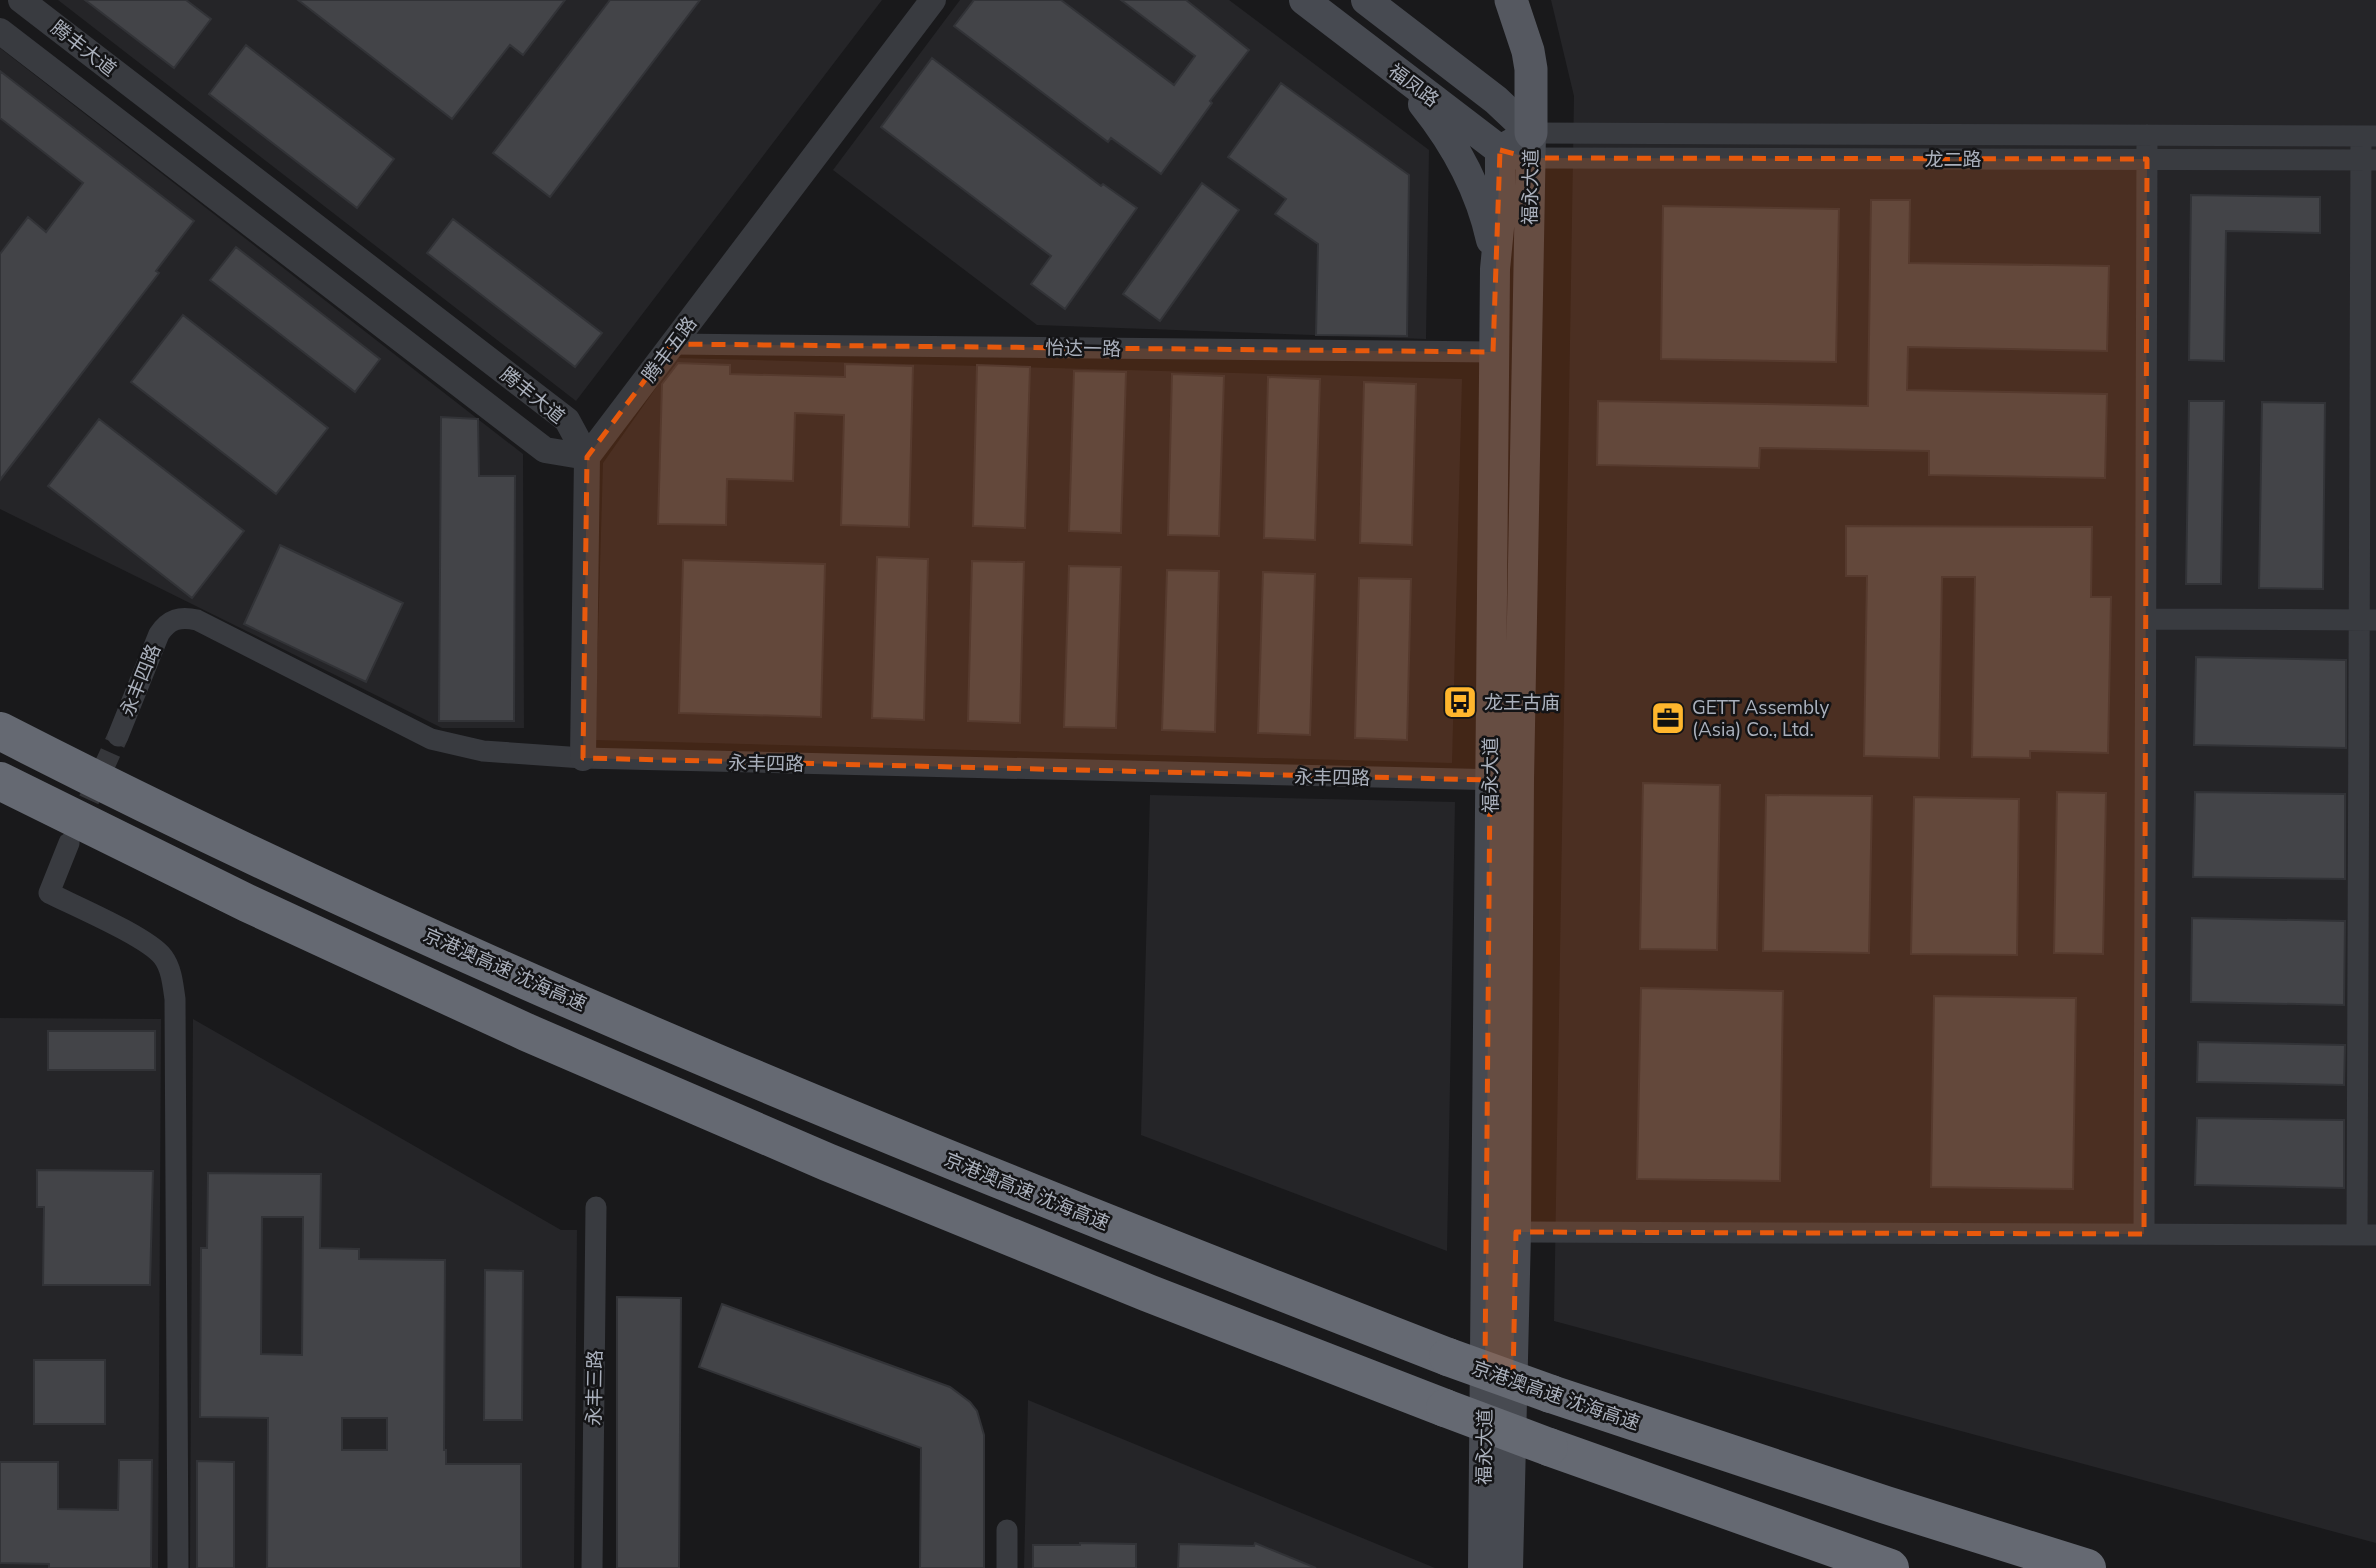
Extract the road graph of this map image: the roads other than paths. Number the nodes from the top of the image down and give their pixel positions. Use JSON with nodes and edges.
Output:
{"nodes":[{"id":1,"x":21,"y":0,"type":"edge"},
{"id":2,"x":933,"y":0,"type":"edge"},
{"id":3,"x":1304,"y":0,"type":"edge"},
{"id":4,"x":1366,"y":0,"type":"edge"},
{"id":5,"x":1511,"y":0,"type":"edge"},
{"id":6,"x":0,"y":31,"type":"edge"},
{"id":7,"x":1400,"y":73,"type":"junction"},
{"id":8,"x":2147,"y":135,"type":"junction"},
{"id":9,"x":2369,"y":136,"type":"edge"},
{"id":10,"x":1530,"y":145,"type":"junction"},
{"id":11,"x":1500,"y":150,"type":"junction"},
{"id":12,"x":2147,"y":159,"type":"junction"},
{"id":13,"x":2368,"y":160,"type":"edge"},
{"id":14,"x":1495,"y":269,"type":"junction"},
{"id":15,"x":672,"y":344,"type":"junction"},
{"id":16,"x":1493,"y":352,"type":"junction"},
{"id":17,"x":587,"y":457,"type":"junction"},
{"id":18,"x":2146,"y":619,"type":"junction"},
{"id":19,"x":2368,"y":620,"type":"edge"},
{"id":20,"x":0,"y":730,"type":"edge"},
{"id":21,"x":118,"y":736,"type":"tunnel mouth"},
{"id":22,"x":583,"y":758,"type":"junction"},
{"id":23,"x":1504,"y":780,"type":"junction"},
{"id":24,"x":0,"y":781,"type":"edge"},
{"id":25,"x":69,"y":843,"type":"tunnel mouth"},
{"id":26,"x":596,"y":1208,"type":"dead end"},
{"id":27,"x":1516,"y":1232,"type":"junction"},
{"id":28,"x":2144,"y":1234,"type":"junction"},
{"id":29,"x":2367,"y":1235,"type":"edge"},
{"id":30,"x":1007,"y":1530,"type":"dead end"},
{"id":31,"x":178,"y":1568,"type":"edge"},
{"id":32,"x":592,"y":1568,"type":"edge"},
{"id":33,"x":1007,"y":1568,"type":"edge"},
{"id":34,"x":1483,"y":1568,"type":"edge"},
{"id":35,"x":1508,"y":1568,"type":"edge"},
{"id":36,"x":1890,"y":1568,"type":"edge"},
{"id":37,"x":2087,"y":1568,"type":"edge"}],
"edges":[{"from":1,"to":17,"type":"street","name":"腾丰大道"},
{"from":2,"to":15,"type":"street","name":"腾丰五路"},
{"from":3,"to":7,"type":"main road","name":"福凤路"},
{"from":4,"to":10,"type":"main road","name":"福凤路"},
{"from":5,"to":10,"type":"main road"},
{"from":6,"to":17,"type":"street","name":"腾丰大道"},
{"from":7,"to":11,"type":"main road","name":"福凤路"},
{"from":7,"to":14,"type":"main road"},
{"from":8,"to":9,"type":"street","name":"龙二路"},
{"from":8,"to":10,"type":"street","name":"龙二路"},
{"from":8,"to":12,"type":"street"},
{"from":9,"to":13,"type":"street"},
{"from":10,"to":11,"type":"main road","name":"福永大道"},
{"from":10,"to":12,"type":"street","name":"龙二路"},
{"from":10,"to":23,"type":"main road","name":"福永大道"},
{"from":11,"to":14,"type":"main road","name":"福永大道"},
{"from":12,"to":13,"type":"street","name":"龙二路"},
{"from":12,"to":18,"type":"street"},
{"from":13,"to":19,"type":"street"},
{"from":14,"to":16,"type":"main road","name":"福永大道"},
{"from":15,"to":16,"type":"street","name":"怡达一路"},
{"from":15,"to":17,"type":"street","name":"腾丰五路"},
{"from":16,"to":23,"type":"main road","name":"福永大道"},
{"from":17,"to":22,"type":"street"},
{"from":18,"to":19,"type":"street"},
{"from":18,"to":28,"type":"street"},
{"from":19,"to":29,"type":"street"},
{"from":20,"to":37,"type":"highway","name":"京港澳高速 沈海高速","bridge":true},
{"from":21,"to":22,"type":"street","name":"永丰四路"},
{"from":22,"to":23,"type":"street","name":"永丰四路"},
{"from":23,"to":27,"type":"main road","name":"福永大道"},
{"from":23,"to":34,"type":"main road","name":"福永大道"},
{"from":24,"to":36,"type":"highway","bridge":true},
{"from":25,"to":31,"type":"street"},
{"from":26,"to":32,"type":"street","name":"永丰三路"},
{"from":27,"to":28,"type":"street"},
{"from":27,"to":35,"type":"main road","name":"福永大道"},
{"from":28,"to":29,"type":"street"},
{"from":30,"to":33,"type":"street"}]}
